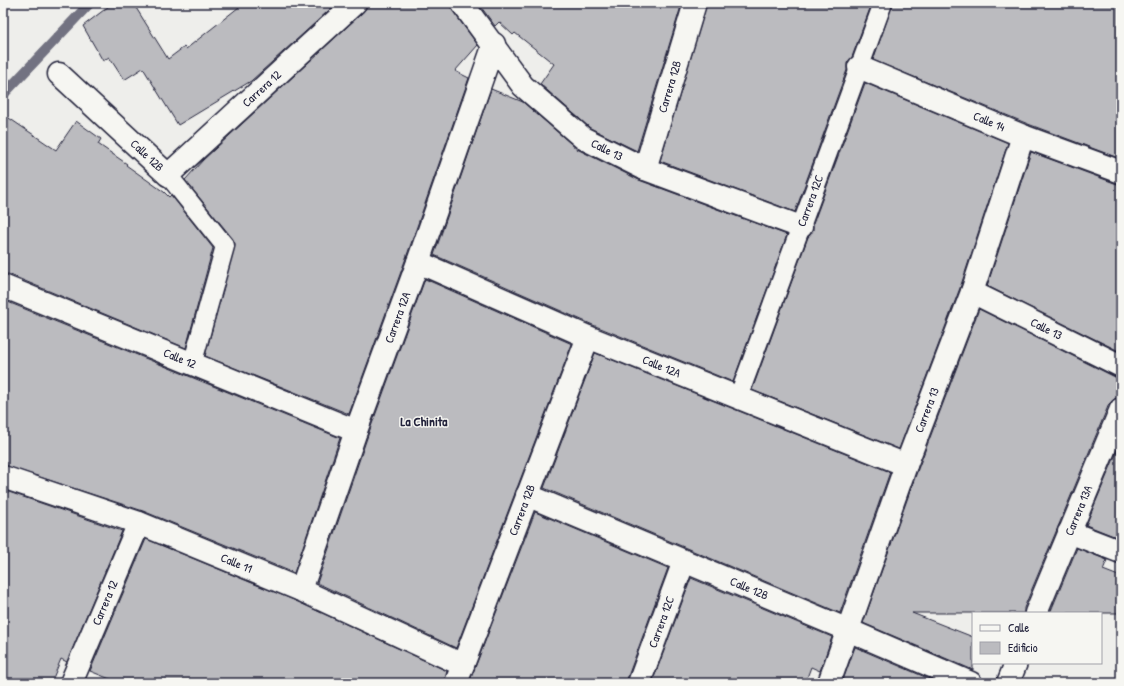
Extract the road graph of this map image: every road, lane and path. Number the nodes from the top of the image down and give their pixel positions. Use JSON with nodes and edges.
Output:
{"nodes":[{"id":1,"x":356,"y":3,"type":"edge"},
{"id":2,"x":462,"y":3,"type":"edge"},
{"id":3,"x":694,"y":3,"type":"edge"},
{"id":4,"x":883,"y":3,"type":"edge"},
{"id":5,"x":494,"y":44,"type":"junction"},
{"id":6,"x":859,"y":67,"type":"junction"},
{"id":7,"x":59,"y":74,"type":"dead end"},
{"id":8,"x":1023,"y":136,"type":"junction"},
{"id":9,"x":645,"y":169,"type":"junction"},
{"id":10,"x":1121,"y":172,"type":"edge"},
{"id":11,"x":168,"y":175,"type":"junction"},
{"id":12,"x":801,"y":227,"type":"junction"},
{"id":13,"x":418,"y":262,"type":"junction"},
{"id":14,"x":3,"y":286,"type":"edge"},
{"id":15,"x":972,"y":292,"type":"junction"},
{"id":16,"x":588,"y":337,"type":"junction"},
{"id":17,"x":192,"y":365,"type":"junction"},
{"id":18,"x":1121,"y":366,"type":"edge"},
{"id":19,"x":738,"y":398,"type":"junction"},
{"id":20,"x":1121,"y":408,"type":"edge"},
{"id":21,"x":356,"y":431,"type":"junction"},
{"id":22,"x":906,"y":465,"type":"junction"},
{"id":23,"x":3,"y":477,"type":"edge"},
{"id":24,"x":527,"y":495,"type":"junction"},
{"id":25,"x":139,"y":523,"type":"junction"},
{"id":26,"x":1069,"y":532,"type":"junction"},
{"id":27,"x":1121,"y":552,"type":"edge"},
{"id":28,"x":684,"y":561,"type":"junction"},
{"id":29,"x":301,"y":590,"type":"junction"},
{"id":30,"x":1036,"y":612,"type":"edge"},
{"id":31,"x":848,"y":630,"type":"junction"},
{"id":32,"x":1016,"y":664,"type":"edge"},
{"id":33,"x":459,"y":674,"type":"edge"},
{"id":34,"x":71,"y":683,"type":"edge"},
{"id":35,"x":639,"y":683,"type":"edge"},
{"id":36,"x":829,"y":683,"type":"edge"},
{"id":37,"x":971,"y":683,"type":"edge"},
{"id":38,"x":1008,"y":683,"type":"edge"}],
"edges":[{"from":1,"to":11,"type":"street","name":"Carrera 12"},
{"from":2,"to":5,"type":"street","name":"Calle 13"},
{"from":3,"to":9,"type":"street","name":"Carrera 12B"},
{"from":4,"to":6,"type":"lane","name":"Carrera 12C"},
{"from":5,"to":9,"type":"street","name":"Calle 13"},
{"from":5,"to":13,"type":"street","name":"Carrera 12A"},
{"from":6,"to":8,"type":"street","name":"Calle 14"},
{"from":6,"to":12,"type":"lane","name":"Carrera 12C"},
{"from":7,"to":11,"type":"street","name":"Calle 12B"},
{"from":8,"to":10,"type":"street","name":"Calle 14"},
{"from":8,"to":15,"type":"street","name":"Carrera 13"},
{"from":9,"to":12,"type":"street","name":"Calle 13"},
{"from":11,"to":17,"type":"lane","name":"Calle 12B"},
{"from":12,"to":19,"type":"lane","name":"Carrera 12C"},
{"from":13,"to":16,"type":"street","name":"Calle 12A"},
{"from":13,"to":21,"type":"street","name":"Carrera 12A"},
{"from":14,"to":17,"type":"street","name":"Calle 12"},
{"from":15,"to":18,"type":"street","name":"Calle 13"},
{"from":15,"to":22,"type":"street","name":"Carrera 13"},
{"from":16,"to":19,"type":"street","name":"Calle 12A"},
{"from":16,"to":24,"type":"street","name":"Carrera 12B"},
{"from":17,"to":21,"type":"street","name":"Calle 12"},
{"from":19,"to":22,"type":"street","name":"Calle 12A"},
{"from":20,"to":26,"type":"street","name":"Carrera 13A"},
{"from":21,"to":29,"type":"street","name":"Carrera 12A"},
{"from":22,"to":31,"type":"street","name":"Carrera 13"},
{"from":23,"to":25,"type":"street","name":"Calle 11"},
{"from":24,"to":28,"type":"street","name":"Calle 12B"},
{"from":24,"to":33,"type":"street","name":"Carrera 12B"},
{"from":25,"to":29,"type":"street","name":"Calle 11"},
{"from":25,"to":34,"type":"street","name":"Carrera 12"},
{"from":26,"to":27,"type":"street"},
{"from":26,"to":30,"type":"street","name":"Carrera 13A"},
{"from":28,"to":31,"type":"street","name":"Calle 12B"},
{"from":28,"to":35,"type":"street","name":"Carrera 12C"},
{"from":29,"to":33,"type":"street","name":"Calle 11"},
{"from":31,"to":36,"type":"street","name":"Carrera 13"},
{"from":31,"to":37,"type":"street","name":"Calle 12B"},
{"from":32,"to":38,"type":"street"}]}
